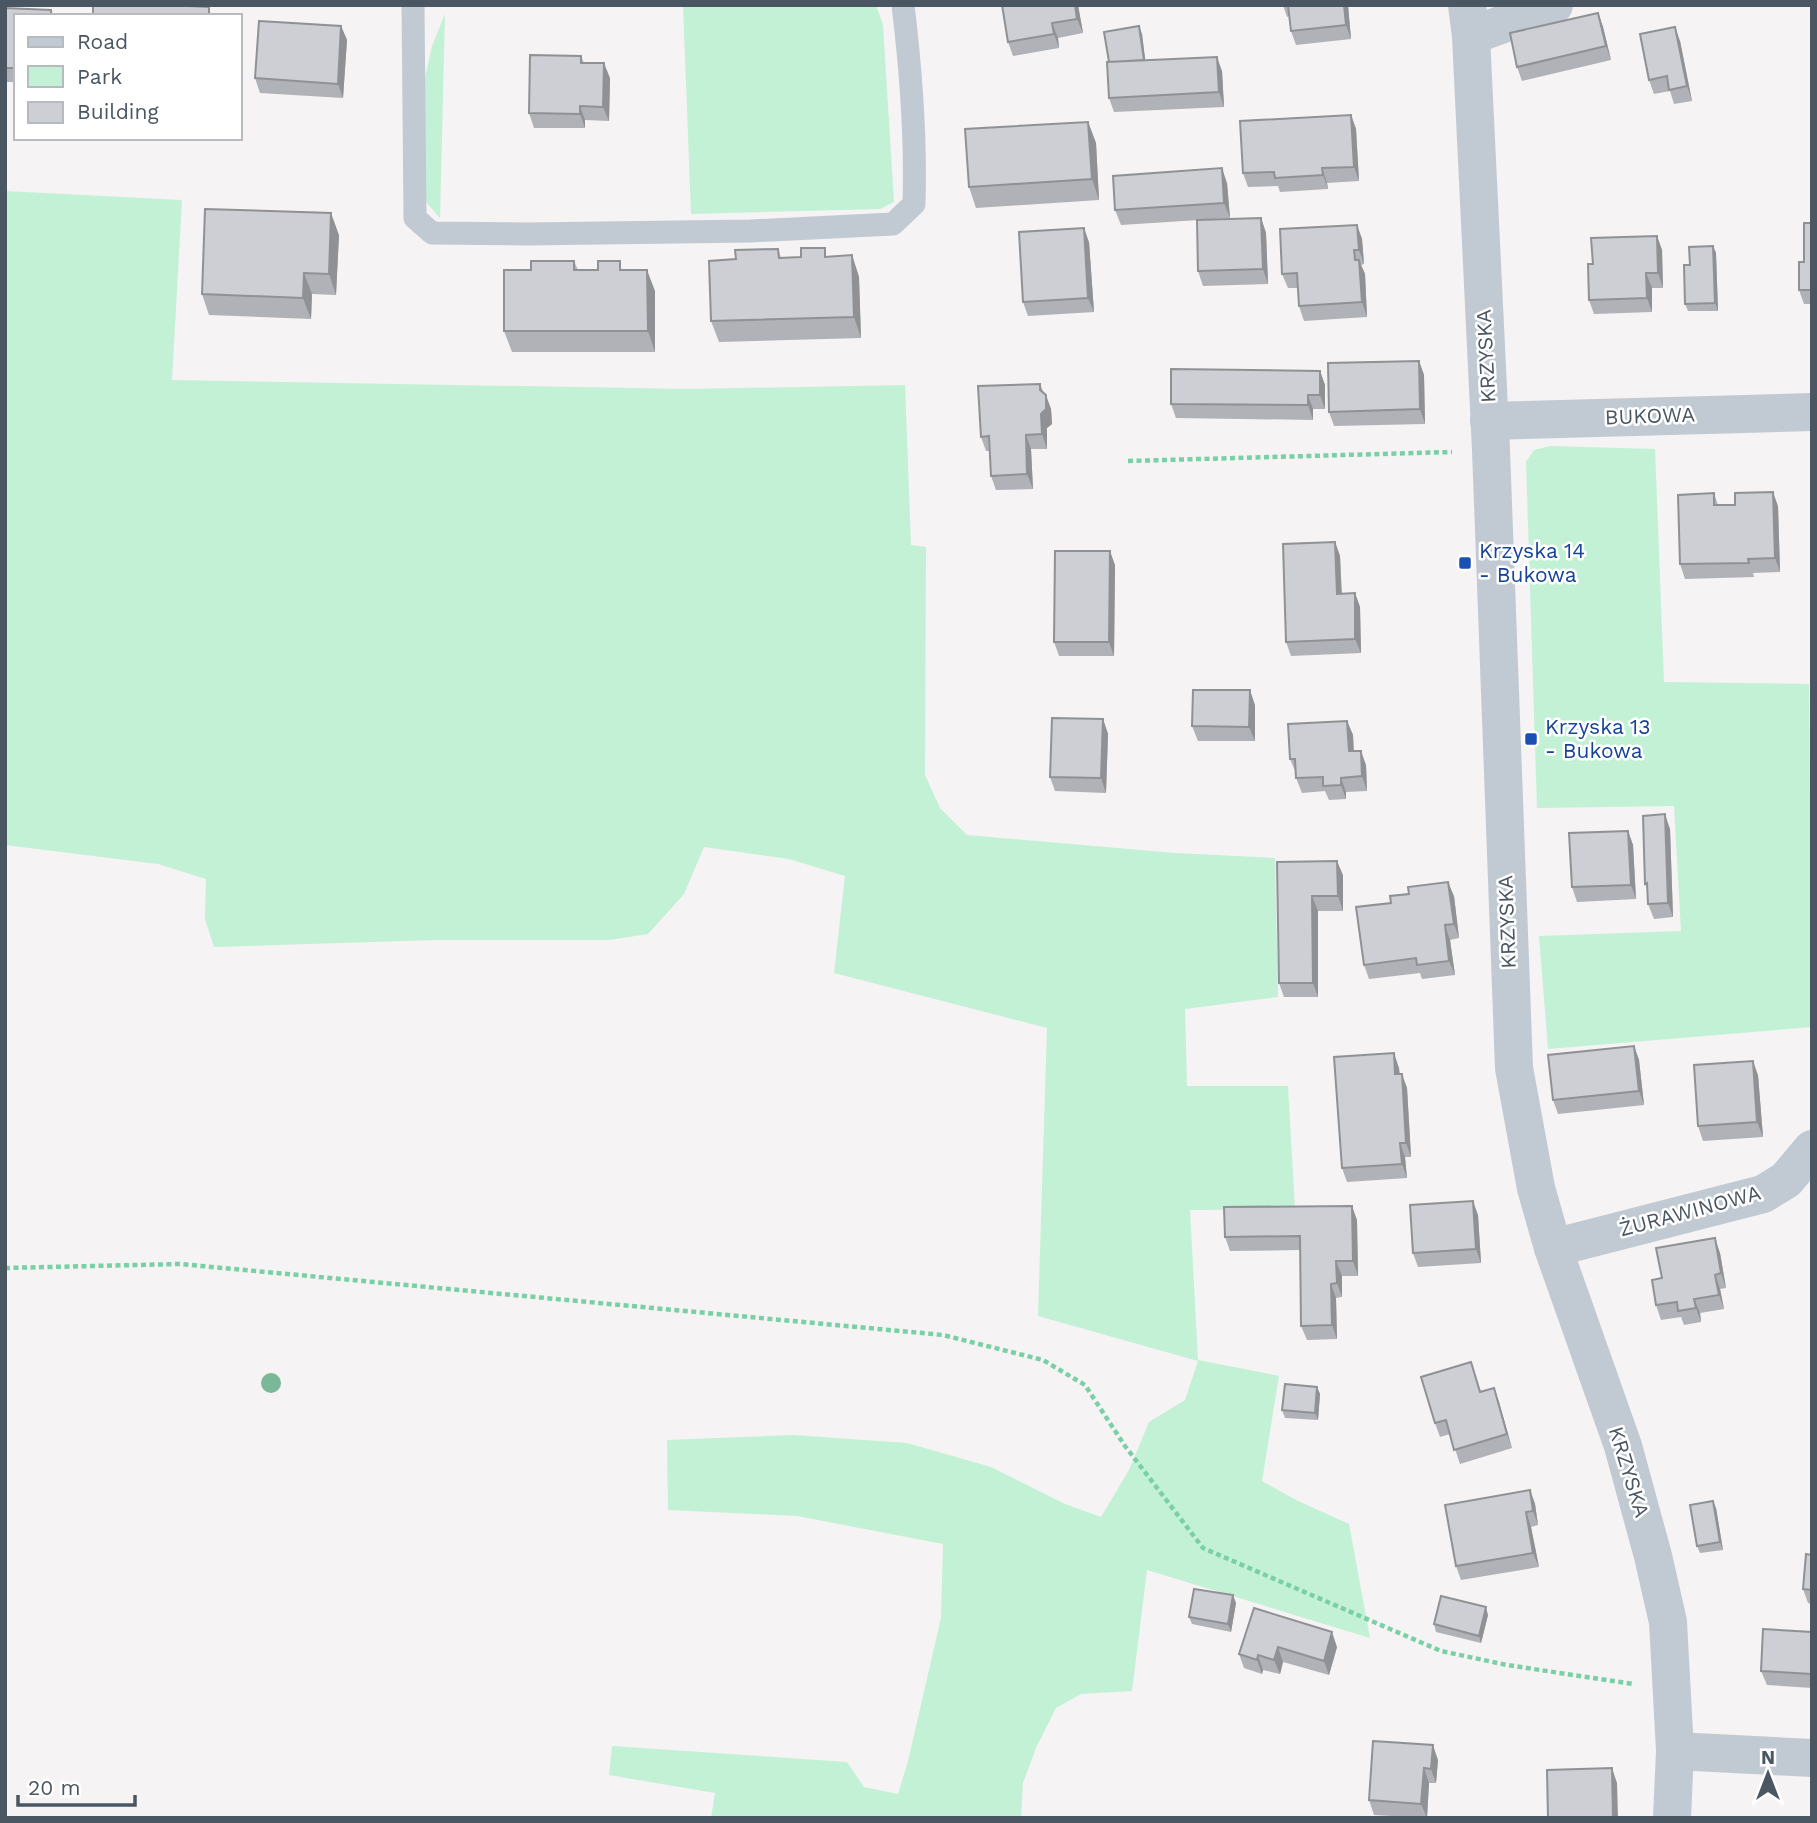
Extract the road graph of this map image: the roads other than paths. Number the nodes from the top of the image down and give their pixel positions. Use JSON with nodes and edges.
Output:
{"nodes":[{"id":1,"x":413,"y":5,"type":"edge"},
{"id":2,"x":902,"y":5,"type":"edge"},
{"id":3,"x":1554,"y":5,"type":"edge"},
{"id":4,"x":1469,"y":21,"type":"edge"},
{"id":5,"x":1812,"y":412,"type":"edge"},
{"id":6,"x":1490,"y":435,"type":"junction"},
{"id":7,"x":1812,"y":1149,"type":"edge"},
{"id":8,"x":1553,"y":1248,"type":"junction"},
{"id":9,"x":1675,"y":1751,"type":"junction"},
{"id":10,"x":1812,"y":1758,"type":"edge"},
{"id":11,"x":1672,"y":1818,"type":"edge"}],
"edges":[{"from":1,"to":2,"type":"lane"},
{"from":3,"to":4,"type":"street"},
{"from":4,"to":6,"type":"street","name":"KRZYSKA"},
{"from":5,"to":6,"type":"street","name":"BUKOWA"},
{"from":6,"to":8,"type":"street","name":"KRZYSKA"},
{"from":7,"to":8,"type":"street","name":"ŻURAWINOWA"},
{"from":8,"to":9,"type":"street","name":"KRZYSKA"},
{"from":9,"to":10,"type":"street"},
{"from":9,"to":11,"type":"street","name":"KRZYSKA"}]}
